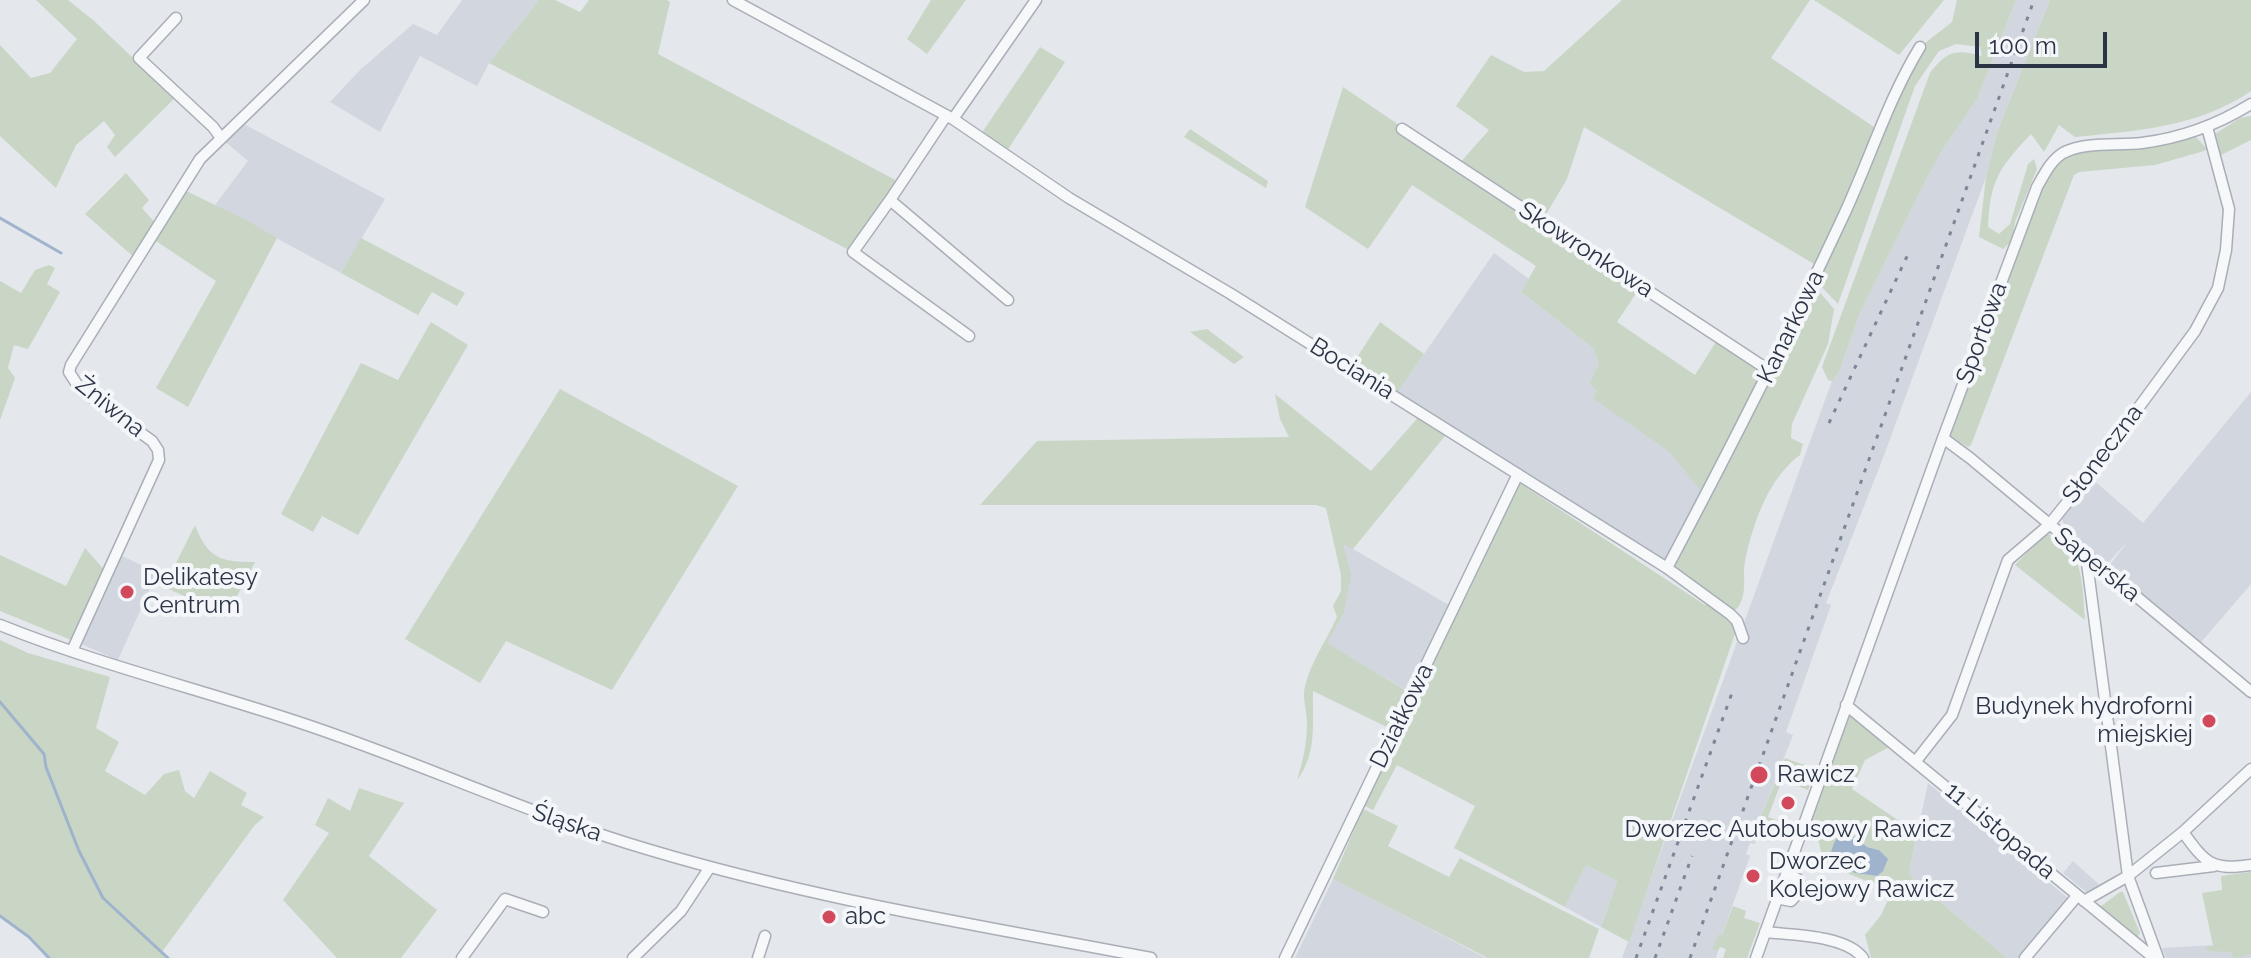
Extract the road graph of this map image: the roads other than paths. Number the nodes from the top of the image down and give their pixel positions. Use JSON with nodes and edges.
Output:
{"nodes":[{"id":1,"x":364,"y":0,"type":"edge"},
{"id":2,"x":733,"y":0,"type":"edge"},
{"id":3,"x":1036,"y":0,"type":"edge"},
{"id":4,"x":176,"y":18,"type":"dead end"},
{"id":5,"x":1920,"y":47,"type":"dead end"},
{"id":6,"x":2251,"y":104,"type":"edge"},
{"id":7,"x":950,"y":118,"type":"junction"},
{"id":8,"x":2207,"y":127,"type":"junction"},
{"id":9,"x":1402,"y":129,"type":"dead end"},
{"id":10,"x":221,"y":138,"type":"junction"},
{"id":11,"x":890,"y":200,"type":"junction"},
{"id":12,"x":1008,"y":300,"type":"dead end"},
{"id":13,"x":969,"y":336,"type":"dead end"},
{"id":14,"x":1770,"y":371,"type":"junction"},
{"id":15,"x":1943,"y":438,"type":"junction"},
{"id":16,"x":1518,"y":474,"type":"junction"},
{"id":17,"x":2049,"y":525,"type":"junction"},
{"id":18,"x":2086,"y":555,"type":"junction"},
{"id":19,"x":1667,"y":568,"type":"junction"},
{"id":20,"x":0,"y":625,"type":"edge"},
{"id":21,"x":1743,"y":638,"type":"dead end"},
{"id":22,"x":72,"y":651,"type":"junction"},
{"id":23,"x":2251,"y":692,"type":"edge"},
{"id":24,"x":1846,"y":705,"type":"junction"},
{"id":25,"x":1916,"y":761,"type":"junction"},
{"id":26,"x":2251,"y":769,"type":"edge"},
{"id":27,"x":2183,"y":832,"type":"junction"},
{"id":28,"x":2251,"y":865,"type":"edge"},
{"id":29,"x":2214,"y":866,"type":"junction"},
{"id":30,"x":710,"y":867,"type":"junction"},
{"id":31,"x":1786,"y":871,"type":"junction"},
{"id":32,"x":2156,"y":873,"type":"dead end"},
{"id":33,"x":2128,"y":876,"type":"junction"},
{"id":34,"x":1776,"y":898,"type":"junction"},
{"id":35,"x":2081,"y":898,"type":"junction"},
{"id":36,"x":543,"y":912,"type":"dead end"},
{"id":37,"x":1765,"y":932,"type":"junction"},
{"id":38,"x":765,"y":936,"type":"dead end"},
{"id":39,"x":462,"y":958,"type":"edge"},
{"id":40,"x":633,"y":958,"type":"edge"},
{"id":41,"x":758,"y":958,"type":"edge"},
{"id":42,"x":1151,"y":958,"type":"edge"},
{"id":43,"x":1285,"y":958,"type":"edge"},
{"id":44,"x":1756,"y":958,"type":"edge"},
{"id":45,"x":1863,"y":958,"type":"edge"},
{"id":46,"x":2025,"y":958,"type":"edge"},
{"id":47,"x":2156,"y":958,"type":"edge"}],
"edges":[{"from":1,"to":10,"type":"street","name":"Żniwna"},
{"from":2,"to":7,"type":"street","name":"Bociania"},
{"from":3,"to":7,"type":"street"},
{"from":4,"to":10,"type":"street"},
{"from":5,"to":14,"type":"street","name":"Kanarkowa"},
{"from":6,"to":8,"type":"street","name":"Sportowa"},
{"from":7,"to":11,"type":"street"},
{"from":7,"to":16,"type":"street","name":"Bociania"},
{"from":8,"to":15,"type":"street","name":"Sportowa"},
{"from":8,"to":17,"type":"street","name":"Słoneczna"},
{"from":9,"to":14,"type":"street","name":"Skowronkowa"},
{"from":10,"to":22,"type":"street","name":"Żniwna"},
{"from":11,"to":12,"type":"street"},
{"from":11,"to":13,"type":"street"},
{"from":14,"to":19,"type":"street","name":"Kanarkowa"},
{"from":15,"to":17,"type":"street","name":"Saperska"},
{"from":15,"to":24,"type":"street","name":"Sportowa"},
{"from":16,"to":19,"type":"street","name":"Bociania"},
{"from":16,"to":43,"type":"street","name":"Działkowa"},
{"from":17,"to":18,"type":"street","name":"Saperska"},
{"from":17,"to":25,"type":"street","name":"Słoneczna"},
{"from":18,"to":23,"type":"street","name":"Saperska"},
{"from":18,"to":33,"type":"street"},
{"from":19,"to":21,"type":"street","name":"Bociania"},
{"from":20,"to":22,"type":"street","name":"Śląska"},
{"from":22,"to":30,"type":"street","name":"Śląska"},
{"from":24,"to":25,"type":"street","name":"11 Listopada"},
{"from":24,"to":31,"type":"street","name":"Sportowa"},
{"from":25,"to":35,"type":"street","name":"11 Listopada"},
{"from":26,"to":27,"type":"street"},
{"from":27,"to":29,"type":"street"},
{"from":27,"to":33,"type":"street"},
{"from":28,"to":29,"type":"street"},
{"from":29,"to":32,"type":"street"},
{"from":30,"to":40,"type":"street"},
{"from":30,"to":42,"type":"street","name":"Śląska"},
{"from":31,"to":34,"type":"street","name":"Sportowa"},
{"from":31,"to":34,"type":"street"},
{"from":33,"to":35,"type":"street"},
{"from":33,"to":47,"type":"street"},
{"from":34,"to":37,"type":"street","name":"Sportowa"},
{"from":35,"to":46,"type":"street"},
{"from":35,"to":47,"type":"street","name":"11 Listopada"},
{"from":36,"to":39,"type":"street"},
{"from":37,"to":44,"type":"street","name":"Sportowa"},
{"from":37,"to":45,"type":"street"},
{"from":38,"to":41,"type":"street"}]}
